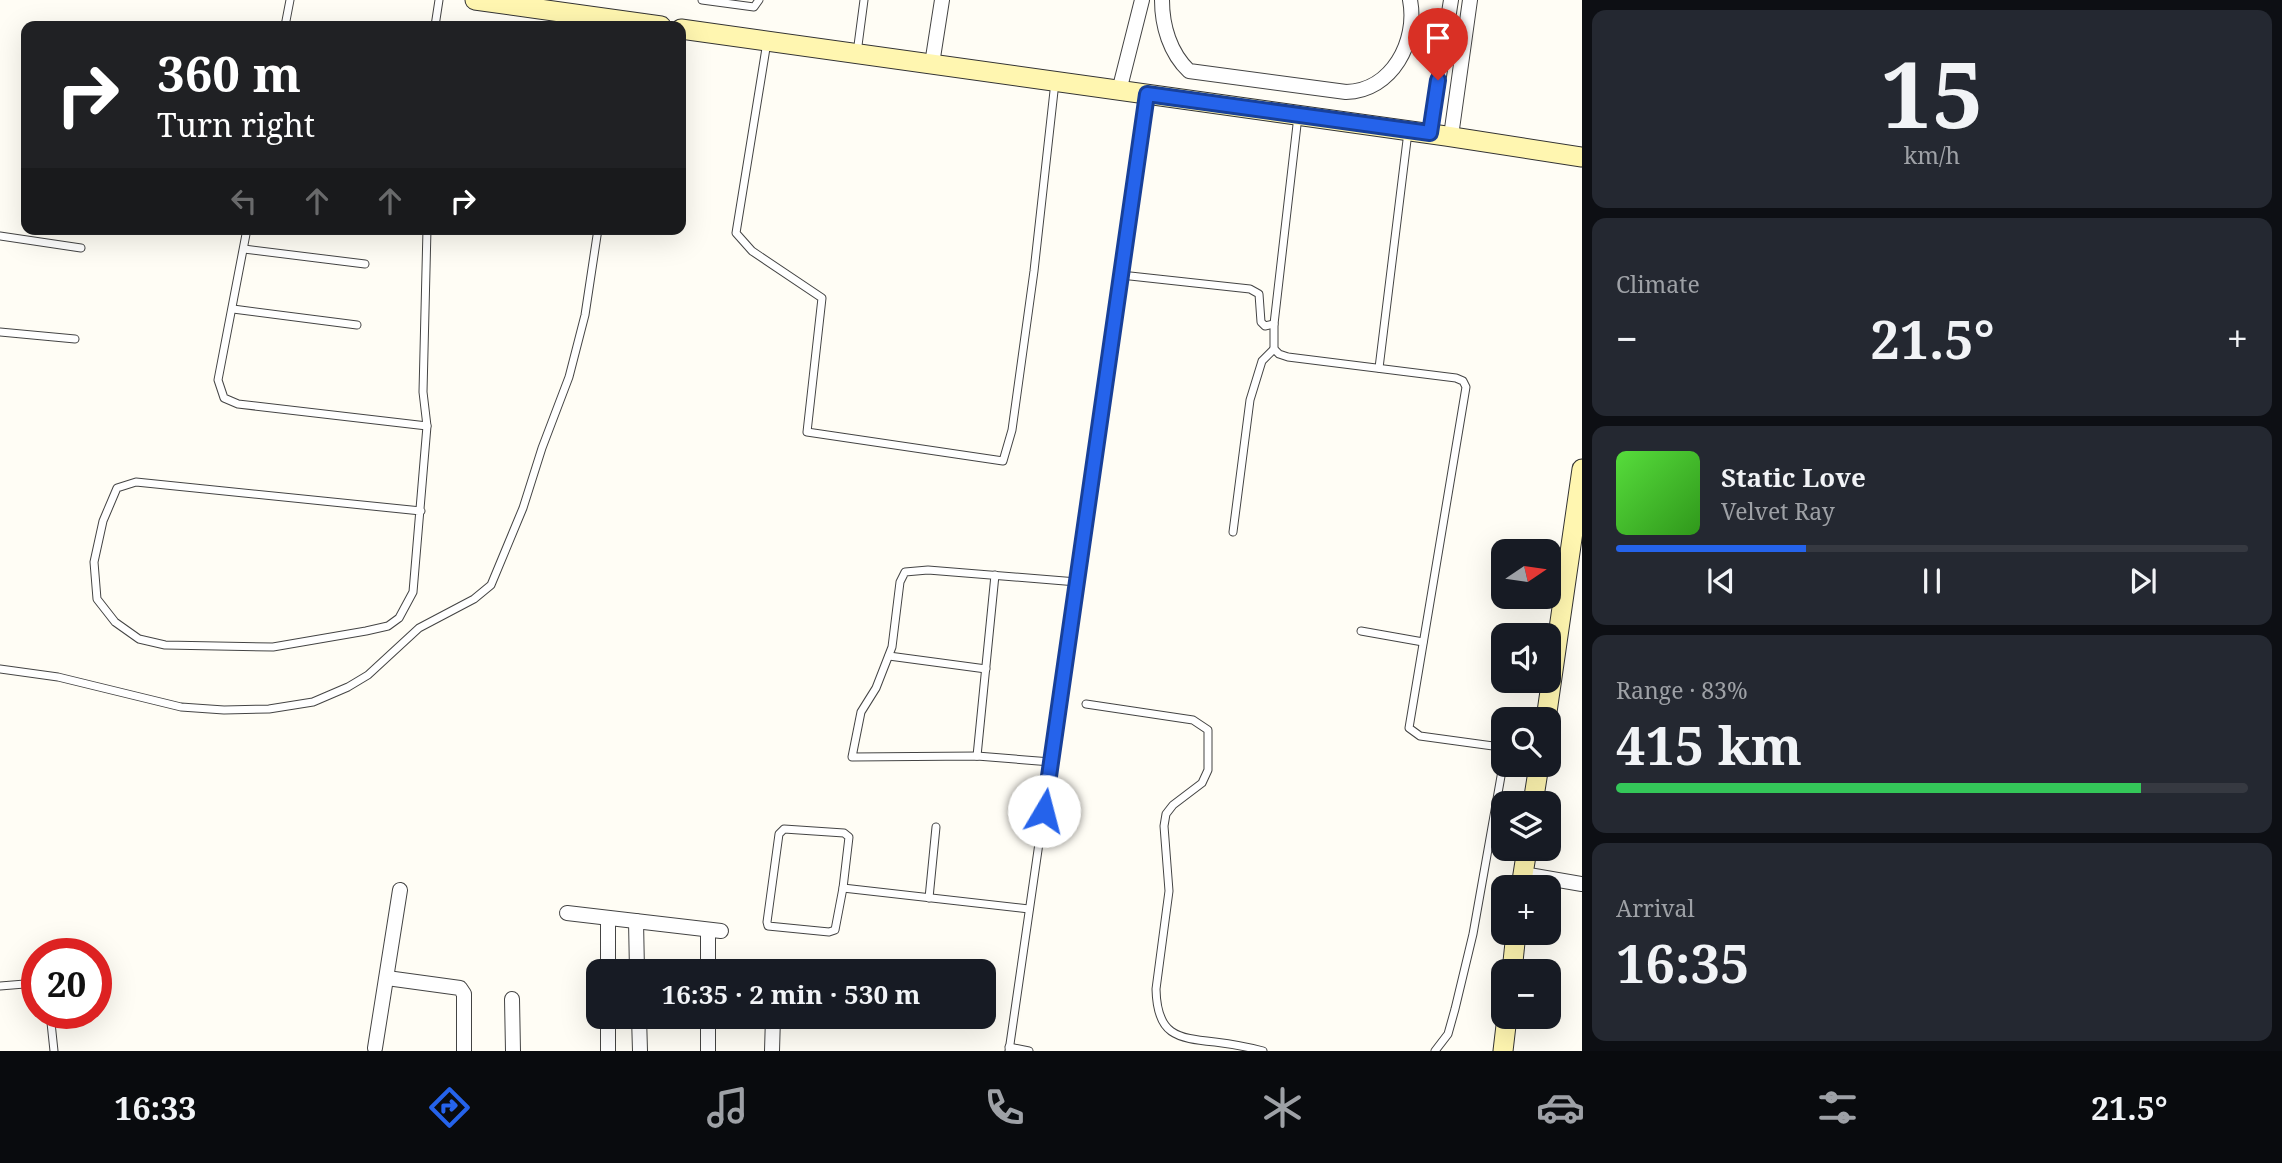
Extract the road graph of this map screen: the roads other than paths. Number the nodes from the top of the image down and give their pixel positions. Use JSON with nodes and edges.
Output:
{"nodes":[{"id":1,"x":290,"y":0,"type":"edge"},
{"id":2,"x":439,"y":0,"type":"edge"},
{"id":3,"x":475,"y":0,"type":"edge"},
{"id":4,"x":702,"y":0,"type":"edge"},
{"id":5,"x":759,"y":0,"type":"edge"},
{"id":6,"x":864,"y":0,"type":"edge"},
{"id":7,"x":942,"y":0,"type":"edge"},
{"id":8,"x":1142,"y":0,"type":"edge"},
{"id":9,"x":1162,"y":0,"type":"edge"},
{"id":10,"x":1410,"y":0,"type":"edge"},
{"id":11,"x":1451,"y":0,"type":"edge"},
{"id":12,"x":1470,"y":0,"type":"edge"},
{"id":13,"x":286,"y":21,"type":"edge"},
{"id":14,"x":436,"y":21,"type":"edge"},
{"id":15,"x":615,"y":21,"type":"edge"},
{"id":16,"x":1162,"y":23,"type":"junction"},
{"id":17,"x":1136,"y":25,"type":"junction"},
{"id":18,"x":686,"y":30,"type":"edge"},
{"id":19,"x":767,"y":41,"type":"junction"},
{"id":20,"x":856,"y":54,"type":"junction"},
{"id":21,"x":932,"y":64,"type":"junction"},
{"id":22,"x":1055,"y":82,"type":"junction"},
{"id":23,"x":1119,"y":90,"type":"junction"},
{"id":24,"x":1147,"y":94,"type":"junction"},
{"id":25,"x":1298,"y":115,"type":"junction"},
{"id":26,"x":1409,"y":131,"type":"junction"},
{"id":27,"x":1430,"y":133,"type":"junction"},
{"id":28,"x":1451,"y":136,"type":"junction"},
{"id":29,"x":1582,"y":157,"type":"edge"},
{"id":30,"x":246,"y":235,"type":"edge"},
{"id":31,"x":427,"y":235,"type":"edge"},
{"id":32,"x":597,"y":235,"type":"edge"},
{"id":33,"x":0,"y":236,"type":"edge"},
{"id":34,"x":80,"y":248,"type":"dead end"},
{"id":35,"x":244,"y":249,"type":"junction"},
{"id":36,"x":365,"y":264,"type":"dead end"},
{"id":37,"x":1121,"y":275,"type":"junction"},
{"id":38,"x":233,"y":309,"type":"junction"},
{"id":39,"x":1275,"y":324,"type":"junction"},
{"id":40,"x":357,"y":325,"type":"dead end"},
{"id":41,"x":0,"y":332,"type":"edge"},
{"id":42,"x":75,"y":339,"type":"dead end"},
{"id":43,"x":1274,"y":349,"type":"junction"},
{"id":44,"x":1379,"y":368,"type":"junction"},
{"id":45,"x":427,"y":426,"type":"junction"},
{"id":46,"x":1582,"y":469,"type":"edge"},
{"id":47,"x":421,"y":511,"type":"junction"},
{"id":48,"x":1233,"y":532,"type":"dead end"},
{"id":49,"x":995,"y":575,"type":"junction"},
{"id":50,"x":1077,"y":582,"type":"junction"},
{"id":51,"x":1361,"y":631,"type":"dead end"},
{"id":52,"x":1423,"y":642,"type":"junction"},
{"id":53,"x":889,"y":656,"type":"junction"},
{"id":54,"x":0,"y":669,"type":"edge"},
{"id":55,"x":986,"y":669,"type":"junction"},
{"id":56,"x":1086,"y":704,"type":"dead end"},
{"id":57,"x":1548,"y":707,"type":"edge"},
{"id":58,"x":1491,"y":746,"type":"edge"},
{"id":59,"x":977,"y":756,"type":"junction"},
{"id":60,"x":1051,"y":762,"type":"junction"},
{"id":61,"x":1501,"y":777,"type":"edge"},
{"id":62,"x":936,"y":827,"type":"dead end"},
{"id":63,"x":1561,"y":883,"type":"edge"},
{"id":64,"x":1582,"y":884,"type":"edge"},
{"id":65,"x":843,"y":888,"type":"junction"},
{"id":66,"x":400,"y":890,"type":"dead end"},
{"id":67,"x":929,"y":898,"type":"junction"},
{"id":68,"x":1029,"y":909,"type":"junction"},
{"id":69,"x":567,"y":913,"type":"dead end"},
{"id":70,"x":608,"y":918,"type":"junction"},
{"id":71,"x":636,"y":921,"type":"junction"},
{"id":72,"x":608,"y":959,"type":"edge"},
{"id":73,"x":637,"y":959,"type":"edge"},
{"id":74,"x":710,"y":959,"type":"edge"},
{"id":75,"x":387,"y":978,"type":"junction"},
{"id":76,"x":21,"y":984,"type":"edge"},
{"id":77,"x":0,"y":986,"type":"edge"},
{"id":78,"x":512,"y":999,"type":"dead end"},
{"id":79,"x":52,"y":1029,"type":"edge"},
{"id":80,"x":608,"y":1029,"type":"edge"},
{"id":81,"x":639,"y":1029,"type":"edge"},
{"id":82,"x":708,"y":1029,"type":"edge"},
{"id":83,"x":773,"y":1029,"type":"edge"},
{"id":84,"x":1506,"y":1029,"type":"edge"},
{"id":85,"x":375,"y":1048,"type":"dead end"},
{"id":86,"x":1009,"y":1049,"type":"edge"},
{"id":87,"x":54,"y":1051,"type":"edge"},
{"id":88,"x":464,"y":1051,"type":"edge"},
{"id":89,"x":513,"y":1051,"type":"edge"},
{"id":90,"x":608,"y":1051,"type":"edge"},
{"id":91,"x":640,"y":1051,"type":"edge"},
{"id":92,"x":708,"y":1051,"type":"edge"},
{"id":93,"x":772,"y":1051,"type":"edge"},
{"id":94,"x":1030,"y":1051,"type":"edge"},
{"id":95,"x":1263,"y":1051,"type":"edge"},
{"id":96,"x":1435,"y":1051,"type":"edge"},
{"id":97,"x":1503,"y":1051,"type":"edge"}],
"edges":[{"from":1,"to":13,"type":"lane"},
{"from":2,"to":14,"type":"lane"},
{"from":3,"to":15,"type":"main road"},
{"from":4,"to":5,"type":"lane"},
{"from":6,"to":20,"type":"lane"},
{"from":7,"to":21,"type":"street"},
{"from":8,"to":17,"type":"street"},
{"from":9,"to":16,"type":"street"},
{"from":10,"to":16,"type":"street"},
{"from":11,"to":27,"type":"street"},
{"from":12,"to":28,"type":"street"},
{"from":16,"to":17,"type":"street"},
{"from":17,"to":23,"type":"street"},
{"from":18,"to":19,"type":"main road"},
{"from":19,"to":20,"type":"main road"},
{"from":19,"to":22,"type":"lane"},
{"from":20,"to":21,"type":"main road"},
{"from":21,"to":22,"type":"main road"},
{"from":22,"to":23,"type":"main road"},
{"from":23,"to":24,"type":"main road"},
{"from":24,"to":25,"type":"main road"},
{"from":24,"to":37,"type":"lane"},
{"from":25,"to":26,"type":"main road"},
{"from":25,"to":39,"type":"lane"},
{"from":26,"to":27,"type":"main road"},
{"from":26,"to":44,"type":"lane"},
{"from":27,"to":28,"type":"main road"},
{"from":28,"to":29,"type":"main road"},
{"from":30,"to":35,"type":"lane"},
{"from":31,"to":45,"type":"lane"},
{"from":32,"to":54,"type":"lane"},
{"from":33,"to":34,"type":"lane"},
{"from":35,"to":36,"type":"lane"},
{"from":35,"to":38,"type":"lane"},
{"from":37,"to":39,"type":"lane"},
{"from":37,"to":50,"type":"lane"},
{"from":38,"to":40,"type":"lane"},
{"from":38,"to":45,"type":"lane"},
{"from":39,"to":43,"type":"lane"},
{"from":41,"to":42,"type":"lane"},
{"from":43,"to":44,"type":"lane"},
{"from":43,"to":48,"type":"lane"},
{"from":44,"to":52,"type":"lane"},
{"from":45,"to":47,"type":"lane"},
{"from":46,"to":57,"type":"main road"},
{"from":47,"to":47,"type":"lane"},
{"from":49,"to":50,"type":"lane"},
{"from":49,"to":53,"type":"lane"},
{"from":49,"to":55,"type":"lane"},
{"from":50,"to":60,"type":"lane"},
{"from":51,"to":52,"type":"lane"},
{"from":52,"to":58,"type":"lane"},
{"from":53,"to":55,"type":"lane"},
{"from":53,"to":59,"type":"lane"},
{"from":55,"to":59,"type":"lane"},
{"from":56,"to":95,"type":"lane"},
{"from":59,"to":60,"type":"lane"},
{"from":60,"to":68,"type":"lane"},
{"from":61,"to":96,"type":"lane"},
{"from":62,"to":67,"type":"lane"},
{"from":63,"to":64,"type":"street"},
{"from":65,"to":65,"type":"lane"},
{"from":65,"to":67,"type":"lane"},
{"from":66,"to":75,"type":"street"},
{"from":67,"to":68,"type":"lane"},
{"from":68,"to":86,"type":"lane"},
{"from":69,"to":70,"type":"street"},
{"from":70,"to":71,"type":"street"},
{"from":70,"to":72,"type":"street"},
{"from":71,"to":73,"type":"street"},
{"from":71,"to":74,"type":"street"},
{"from":75,"to":85,"type":"street"},
{"from":75,"to":88,"type":"street"},
{"from":76,"to":77,"type":"lane"},
{"from":78,"to":89,"type":"street"},
{"from":79,"to":87,"type":"lane"},
{"from":80,"to":90,"type":"street"},
{"from":81,"to":91,"type":"street"},
{"from":82,"to":92,"type":"street"},
{"from":83,"to":93,"type":"street"},
{"from":84,"to":97,"type":"main road"},
{"from":86,"to":94,"type":"lane"}]}
